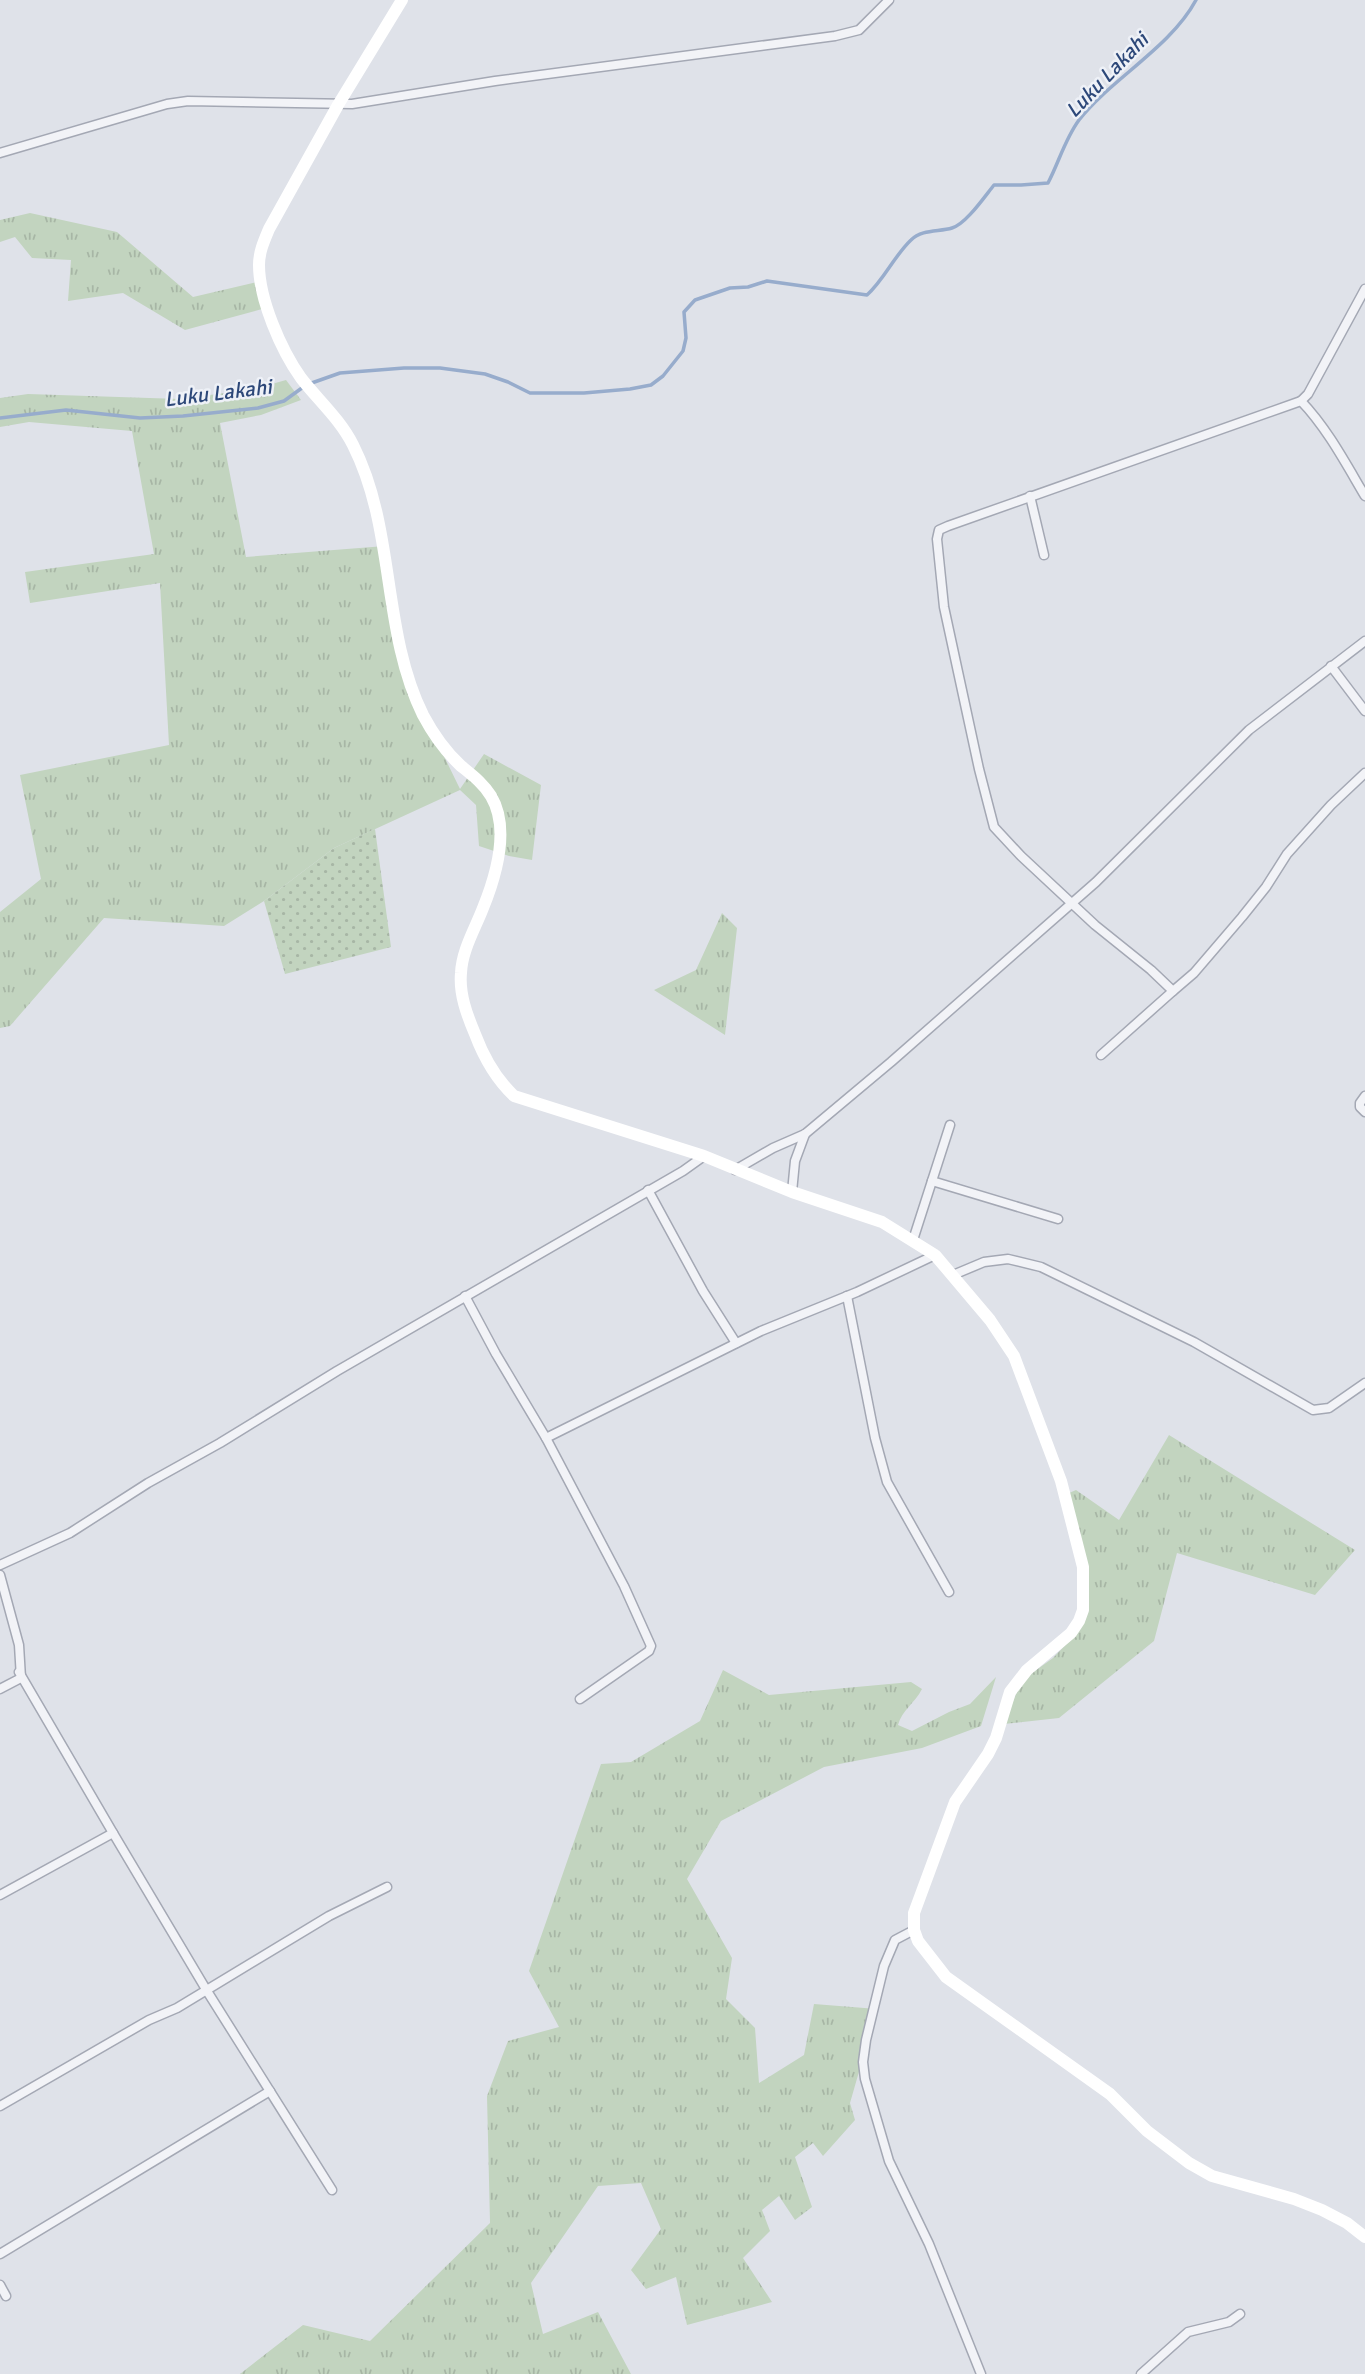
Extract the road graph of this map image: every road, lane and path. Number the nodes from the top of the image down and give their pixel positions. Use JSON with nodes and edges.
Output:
{"nodes":[{"id":1,"x":402,"y":0,"type":"edge"},
{"id":2,"x":889,"y":0,"type":"edge"},
{"id":3,"x":338,"y":105,"type":"junction"},
{"id":4,"x":0,"y":153,"type":"edge"},
{"id":5,"x":1365,"y":289,"type":"edge"},
{"id":6,"x":1301,"y":401,"type":"junction"},
{"id":7,"x":1030,"y":496,"type":"junction"},
{"id":8,"x":1365,"y":496,"type":"edge"},
{"id":9,"x":1044,"y":555,"type":"dead end"},
{"id":10,"x":1365,"y":640,"type":"edge"},
{"id":11,"x":1331,"y":666,"type":"junction"},
{"id":12,"x":1365,"y":711,"type":"edge"},
{"id":13,"x":1365,"y":773,"type":"edge"},
{"id":14,"x":1072,"y":904,"type":"junction"},
{"id":15,"x":1173,"y":991,"type":"junction"},
{"id":16,"x":1101,"y":1055,"type":"dead end"},
{"id":17,"x":1365,"y":1096,"type":"edge"},
{"id":18,"x":1365,"y":1112,"type":"edge"},
{"id":19,"x":950,"y":1125,"type":"dead end"},
{"id":20,"x":805,"y":1134,"type":"junction"},
{"id":21,"x":704,"y":1156,"type":"junction"},
{"id":22,"x":735,"y":1170,"type":"junction"},
{"id":23,"x":932,"y":1181,"type":"junction"},
{"id":24,"x":648,"y":1190,"type":"junction"},
{"id":25,"x":792,"y":1192,"type":"junction"},
{"id":26,"x":1058,"y":1219,"type":"dead end"},
{"id":27,"x":913,"y":1240,"type":"junction"},
{"id":28,"x":934,"y":1255,"type":"junction"},
{"id":29,"x":953,"y":1275,"type":"junction"},
{"id":30,"x":466,"y":1296,"type":"junction"},
{"id":31,"x":846,"y":1296,"type":"junction"},
{"id":32,"x":736,"y":1343,"type":"junction"},
{"id":33,"x":1365,"y":1383,"type":"edge"},
{"id":34,"x":546,"y":1438,"type":"junction"},
{"id":35,"x":0,"y":1565,"type":"edge"},
{"id":36,"x":0,"y":1575,"type":"edge"},
{"id":37,"x":949,"y":1592,"type":"dead end"},
{"id":38,"x":19,"y":1672,"type":"junction"},
{"id":39,"x":0,"y":1689,"type":"edge"},
{"id":40,"x":580,"y":1699,"type":"dead end"},
{"id":41,"x":113,"y":1833,"type":"junction"},
{"id":42,"x":387,"y":1887,"type":"dead end"},
{"id":43,"x":0,"y":1895,"type":"edge"},
{"id":44,"x":914,"y":1930,"type":"junction"},
{"id":45,"x":207,"y":1991,"type":"junction"},
{"id":46,"x":270,"y":2091,"type":"junction"},
{"id":47,"x":0,"y":2106,"type":"edge"},
{"id":48,"x":332,"y":2190,"type":"dead end"},
{"id":49,"x":1365,"y":2237,"type":"edge"},
{"id":50,"x":0,"y":2254,"type":"edge"},
{"id":51,"x":0,"y":2285,"type":"edge"},
{"id":52,"x":6,"y":2296,"type":"dead end"},
{"id":53,"x":1240,"y":2314,"type":"dead end"},
{"id":54,"x":981,"y":2374,"type":"edge"},
{"id":55,"x":1141,"y":2374,"type":"edge"}],
"edges":[{"from":1,"to":3,"type":"main road"},
{"from":2,"to":3,"type":"street"},
{"from":3,"to":4,"type":"street"},
{"from":3,"to":21,"type":"main road"},
{"from":5,"to":6,"type":"street"},
{"from":6,"to":7,"type":"street"},
{"from":6,"to":8,"type":"street"},
{"from":7,"to":9,"type":"street"},
{"from":7,"to":14,"type":"street"},
{"from":10,"to":11,"type":"street"},
{"from":11,"to":12,"type":"street"},
{"from":11,"to":14,"type":"street"},
{"from":13,"to":15,"type":"street"},
{"from":14,"to":15,"type":"street"},
{"from":14,"to":20,"type":"street"},
{"from":15,"to":16,"type":"street"},
{"from":17,"to":18,"type":"street"},
{"from":19,"to":23,"type":"street"},
{"from":20,"to":22,"type":"street"},
{"from":20,"to":25,"type":"street"},
{"from":21,"to":22,"type":"main road"},
{"from":21,"to":24,"type":"street"},
{"from":22,"to":25,"type":"main road"},
{"from":23,"to":26,"type":"street"},
{"from":23,"to":27,"type":"street"},
{"from":24,"to":30,"type":"street"},
{"from":24,"to":32,"type":"street"},
{"from":25,"to":27,"type":"main road"},
{"from":27,"to":28,"type":"main road"},
{"from":28,"to":29,"type":"main road"},
{"from":28,"to":31,"type":"street"},
{"from":29,"to":33,"type":"street"},
{"from":29,"to":44,"type":"main road"},
{"from":30,"to":34,"type":"street"},
{"from":30,"to":35,"type":"street"},
{"from":31,"to":32,"type":"street"},
{"from":31,"to":37,"type":"street"},
{"from":32,"to":34,"type":"street"},
{"from":34,"to":40,"type":"street"},
{"from":36,"to":38,"type":"street"},
{"from":38,"to":39,"type":"street"},
{"from":38,"to":41,"type":"street"},
{"from":41,"to":43,"type":"street"},
{"from":41,"to":45,"type":"street"},
{"from":42,"to":45,"type":"street"},
{"from":44,"to":49,"type":"main road"},
{"from":44,"to":54,"type":"street"},
{"from":45,"to":46,"type":"street"},
{"from":45,"to":47,"type":"street"},
{"from":46,"to":48,"type":"street"},
{"from":46,"to":50,"type":"street"},
{"from":51,"to":52,"type":"street"},
{"from":53,"to":55,"type":"street"}]}
